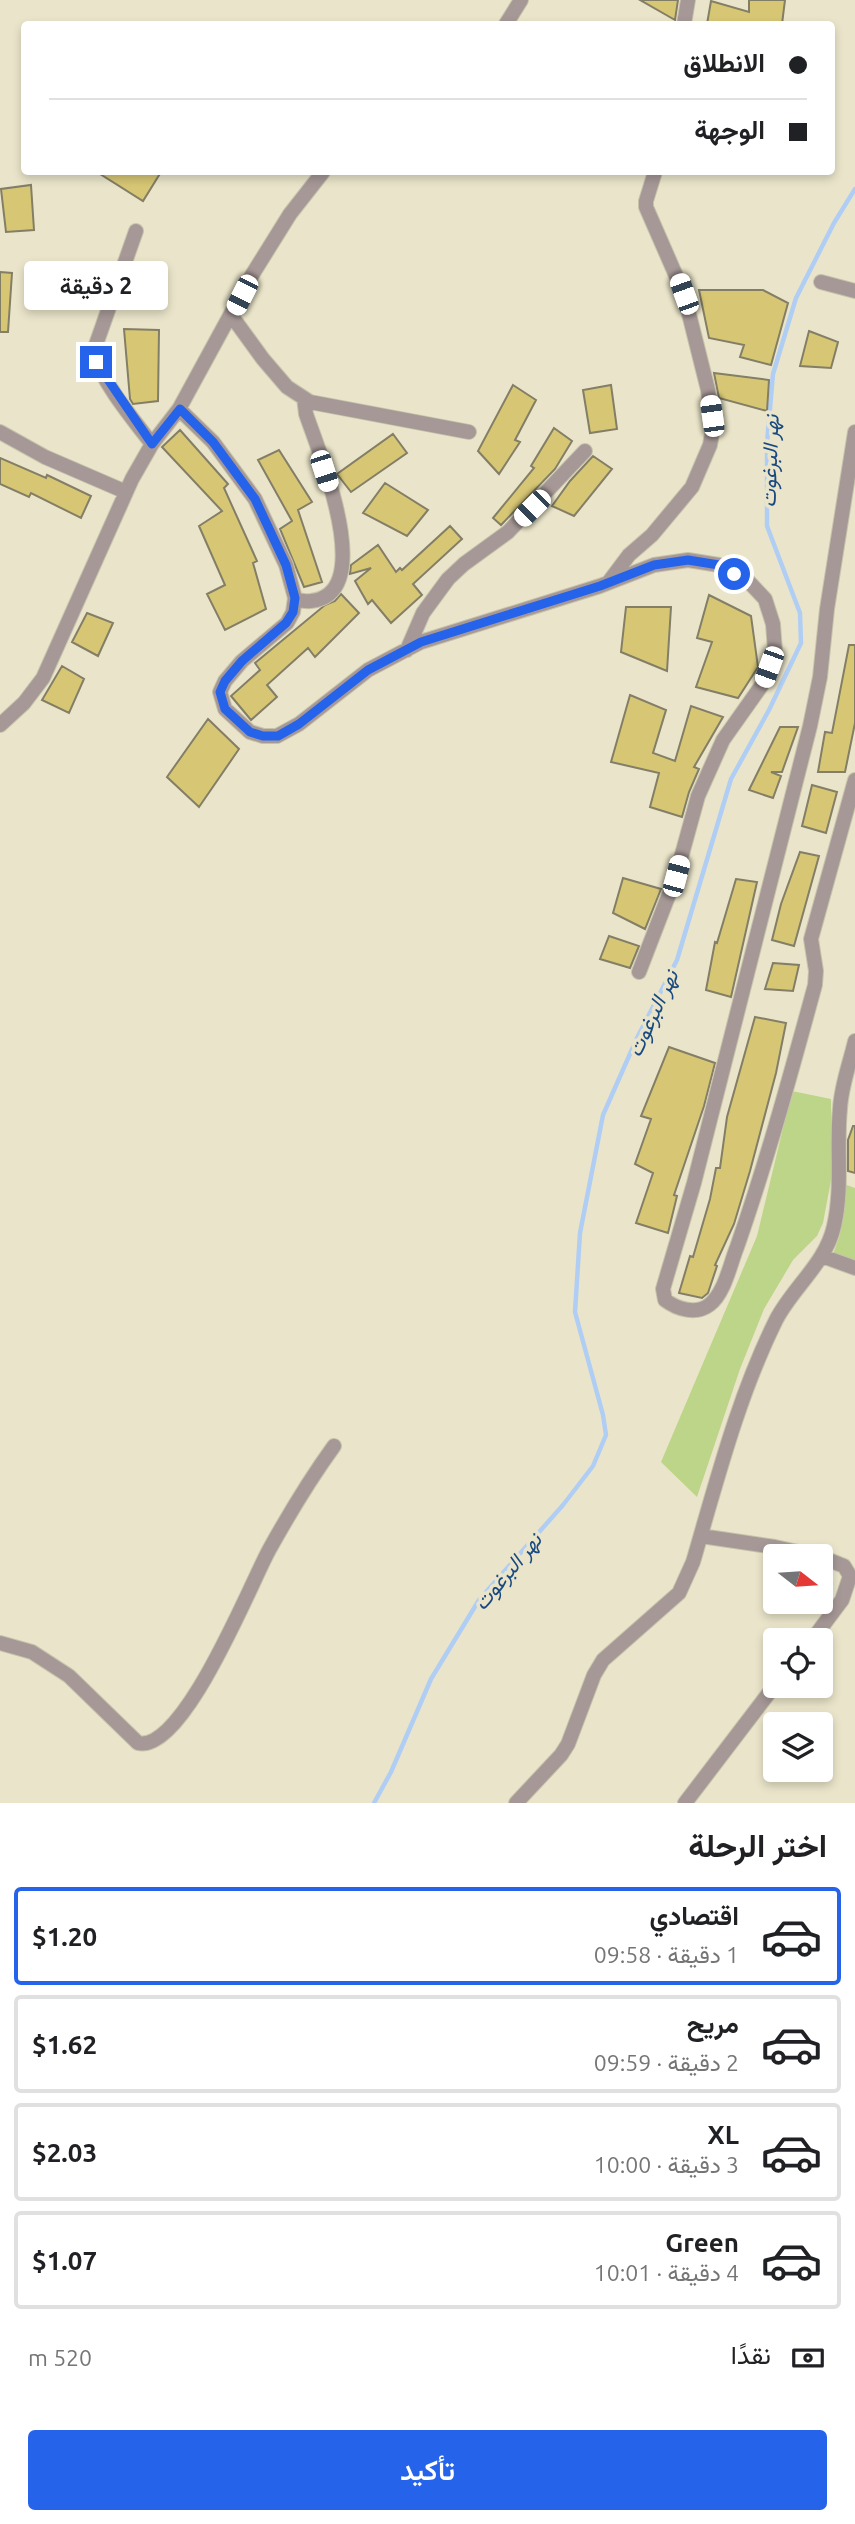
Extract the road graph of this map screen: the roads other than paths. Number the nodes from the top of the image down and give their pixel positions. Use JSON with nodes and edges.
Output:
{"nodes":[{"id":1,"x":521,"y":0,"type":"edge"},
{"id":2,"x":688,"y":0,"type":"edge"},
{"id":3,"x":508,"y":21,"type":"edge"},
{"id":4,"x":684,"y":21,"type":"edge"},
{"id":5,"x":321,"y":175,"type":"edge"},
{"id":6,"x":654,"y":175,"type":"edge"},
{"id":7,"x":136,"y":231,"type":"dead end"},
{"id":8,"x":821,"y":282,"type":"dead end"},
{"id":9,"x":855,"y":291,"type":"edge"},
{"id":10,"x":232,"y":315,"type":"junction"},
{"id":11,"x":303,"y":398,"type":"junction"},
{"id":12,"x":180,"y":409,"type":"junction"},
{"id":13,"x":0,"y":432,"type":"edge"},
{"id":14,"x":469,"y":432,"type":"dead end"},
{"id":15,"x":855,"y":432,"type":"edge"},
{"id":16,"x":152,"y":444,"type":"junction"},
{"id":17,"x":584,"y":451,"type":"dead end"},
{"id":18,"x":127,"y":492,"type":"junction"},
{"id":19,"x":850,"y":497,"type":"edge"},
{"id":20,"x":608,"y":583,"type":"junction"},
{"id":21,"x":295,"y":600,"type":"junction"},
{"id":22,"x":407,"y":650,"type":"junction"},
{"id":23,"x":0,"y":725,"type":"edge"},
{"id":24,"x":855,"y":780,"type":"edge"},
{"id":25,"x":853,"y":796,"type":"edge"},
{"id":26,"x":639,"y":972,"type":"dead end"},
{"id":27,"x":855,"y":1041,"type":"edge"},
{"id":28,"x":822,"y":1256,"type":"junction"},
{"id":29,"x":855,"y":1268,"type":"edge"},
{"id":30,"x":334,"y":1446,"type":"dead end"},
{"id":31,"x":701,"y":1536,"type":"junction"},
{"id":32,"x":763,"y":1545,"type":"edge"},
{"id":33,"x":833,"y":1562,"type":"edge"},
{"id":34,"x":833,"y":1612,"type":"edge"},
{"id":35,"x":0,"y":1643,"type":"edge"},
{"id":36,"x":765,"y":1698,"type":"edge"},
{"id":37,"x":516,"y":1803,"type":"edge"},
{"id":38,"x":685,"y":1803,"type":"edge"}],
"edges":[{"from":1,"to":3,"type":"street"},
{"from":2,"to":4,"type":"street"},
{"from":5,"to":10,"type":"street"},
{"from":6,"to":20,"type":"street"},
{"from":7,"to":16,"type":"street"},
{"from":8,"to":9,"type":"street"},
{"from":10,"to":11,"type":"street"},
{"from":10,"to":12,"type":"street"},
{"from":11,"to":14,"type":"street"},
{"from":11,"to":21,"type":"street"},
{"from":12,"to":16,"type":"street"},
{"from":12,"to":21,"type":"street"},
{"from":13,"to":18,"type":"street"},
{"from":15,"to":19,"type":"street"},
{"from":16,"to":18,"type":"street"},
{"from":17,"to":22,"type":"street"},
{"from":18,"to":23,"type":"street"},
{"from":19,"to":25,"type":"street"},
{"from":20,"to":22,"type":"street"},
{"from":20,"to":26,"type":"street"},
{"from":21,"to":22,"type":"street"},
{"from":24,"to":25,"type":"street"},
{"from":27,"to":28,"type":"street"},
{"from":28,"to":29,"type":"street"},
{"from":28,"to":31,"type":"street"},
{"from":30,"to":35,"type":"street"},
{"from":31,"to":32,"type":"street"},
{"from":31,"to":37,"type":"street"},
{"from":33,"to":34,"type":"street"},
{"from":36,"to":38,"type":"street"}]}
